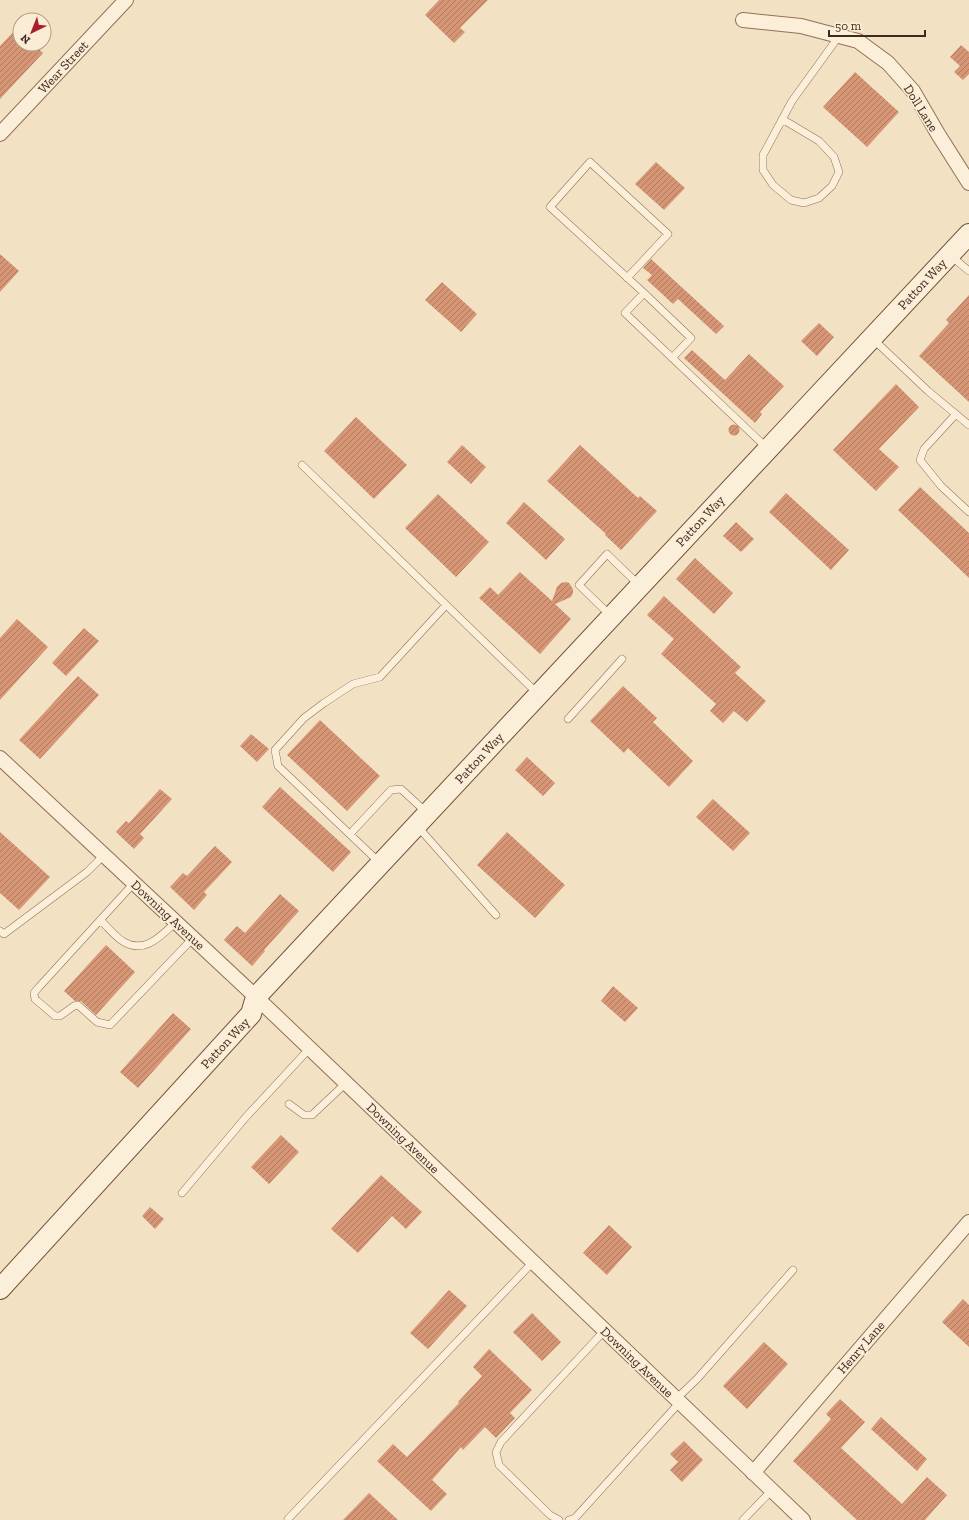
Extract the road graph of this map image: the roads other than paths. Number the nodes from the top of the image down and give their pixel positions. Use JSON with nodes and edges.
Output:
{"nodes":[{"id":1,"x":126,"y":0,"type":"edge"},
{"id":2,"x":743,"y":20,"type":"dead end"},
{"id":3,"x":838,"y":36,"type":"junction"},
{"id":4,"x":782,"y":119,"type":"junction"},
{"id":5,"x":0,"y":134,"type":"edge"},
{"id":6,"x":969,"y":184,"type":"edge"},
{"id":7,"x":969,"y":234,"type":"edge"},
{"id":8,"x":950,"y":254,"type":"junction"},
{"id":9,"x":969,"y":272,"type":"edge"},
{"id":10,"x":627,"y":278,"type":"junction"},
{"id":11,"x":644,"y":293,"type":"junction"},
{"id":12,"x":872,"y":338,"type":"junction"},
{"id":13,"x":672,"y":358,"type":"junction"},
{"id":14,"x":956,"y":414,"type":"junction"},
{"id":15,"x":969,"y":425,"type":"edge"},
{"id":16,"x":768,"y":449,"type":"junction"},
{"id":17,"x":302,"y":465,"type":"dead end"},
{"id":18,"x":969,"y":512,"type":"edge"},
{"id":19,"x":640,"y":586,"type":"junction"},
{"id":20,"x":446,"y":605,"type":"junction"},
{"id":21,"x":611,"y":616,"type":"junction"},
{"id":22,"x":622,"y":659,"type":"dead end"},
{"id":23,"x":539,"y":694,"type":"junction"},
{"id":24,"x":568,"y":719,"type":"dead end"},
{"id":25,"x":0,"y":758,"type":"edge"},
{"id":26,"x":422,"y":820,"type":"junction"},
{"id":27,"x":350,"y":834,"type":"junction"},
{"id":28,"x":104,"y":855,"type":"junction"},
{"id":29,"x":381,"y":863,"type":"junction"},
{"id":30,"x":134,"y":883,"type":"junction"},
{"id":31,"x":496,"y":915,"type":"dead end"},
{"id":32,"x":100,"y":920,"type":"junction"},
{"id":33,"x":176,"y":922,"type":"junction"},
{"id":34,"x":0,"y":931,"type":"edge"},
{"id":35,"x":193,"y":938,"type":"junction"},
{"id":36,"x":256,"y":997,"type":"junction"},
{"id":37,"x":310,"y":1048,"type":"junction"},
{"id":38,"x":346,"y":1083,"type":"junction"},
{"id":39,"x":289,"y":1104,"type":"dead end"},
{"id":40,"x":182,"y":1193,"type":"dead end"},
{"id":41,"x":969,"y":1222,"type":"edge"},
{"id":42,"x":533,"y":1262,"type":"junction"},
{"id":43,"x":793,"y":1270,"type":"dead end"},
{"id":44,"x":0,"y":1289,"type":"edge"},
{"id":45,"x":604,"y":1330,"type":"junction"},
{"id":46,"x":678,"y":1400,"type":"junction"},
{"id":47,"x":753,"y":1472,"type":"junction"},
{"id":48,"x":772,"y":1490,"type":"junction"},
{"id":49,"x":288,"y":1519,"type":"edge"},
{"id":50,"x":559,"y":1520,"type":"edge"},
{"id":51,"x":569,"y":1520,"type":"edge"},
{"id":52,"x":743,"y":1520,"type":"edge"},
{"id":53,"x":803,"y":1520,"type":"edge"}],
"edges":[{"from":1,"to":5,"type":"street","name":"Wear Street"},
{"from":2,"to":3,"type":"street","name":"Doll Lane"},
{"from":3,"to":4,"type":"lane"},
{"from":3,"to":6,"type":"street","name":"Doll Lane"},
{"from":4,"to":4,"type":"lane"},
{"from":7,"to":8,"type":"street","name":"Patton Way"},
{"from":8,"to":9,"type":"lane"},
{"from":8,"to":12,"type":"street","name":"Patton Way"},
{"from":10,"to":10,"type":"lane"},
{"from":10,"to":11,"type":"lane"},
{"from":11,"to":13,"type":"lane"},
{"from":11,"to":13,"type":"lane"},
{"from":12,"to":14,"type":"lane"},
{"from":12,"to":16,"type":"street","name":"Patton Way"},
{"from":13,"to":16,"type":"lane"},
{"from":14,"to":15,"type":"lane"},
{"from":14,"to":18,"type":"lane"},
{"from":16,"to":19,"type":"street","name":"Patton Way"},
{"from":17,"to":20,"type":"lane"},
{"from":19,"to":21,"type":"street","name":"Patton Way"},
{"from":19,"to":21,"type":"lane"},
{"from":20,"to":23,"type":"lane"},
{"from":20,"to":27,"type":"lane"},
{"from":21,"to":23,"type":"street","name":"Patton Way"},
{"from":22,"to":24,"type":"lane"},
{"from":23,"to":26,"type":"street","name":"Patton Way"},
{"from":25,"to":28,"type":"street","name":"Downing Avenue"},
{"from":26,"to":27,"type":"lane"},
{"from":26,"to":29,"type":"street","name":"Patton Way"},
{"from":26,"to":31,"type":"lane"},
{"from":27,"to":29,"type":"lane"},
{"from":28,"to":30,"type":"street","name":"Downing Avenue"},
{"from":28,"to":34,"type":"lane"},
{"from":29,"to":36,"type":"street","name":"Patton Way"},
{"from":30,"to":32,"type":"lane"},
{"from":30,"to":33,"type":"street","name":"Downing Avenue"},
{"from":32,"to":33,"type":"lane"},
{"from":32,"to":35,"type":"lane"},
{"from":33,"to":35,"type":"street","name":"Downing Avenue"},
{"from":35,"to":36,"type":"street","name":"Downing Avenue"},
{"from":36,"to":37,"type":"street","name":"Downing Avenue"},
{"from":36,"to":44,"type":"street","name":"Patton Way"},
{"from":37,"to":38,"type":"street","name":"Downing Avenue"},
{"from":37,"to":40,"type":"lane"},
{"from":38,"to":39,"type":"lane"},
{"from":38,"to":42,"type":"street","name":"Downing Avenue"},
{"from":41,"to":47,"type":"street","name":"Henry Lane"},
{"from":42,"to":45,"type":"street","name":"Downing Avenue"},
{"from":42,"to":49,"type":"lane"},
{"from":43,"to":46,"type":"lane"},
{"from":45,"to":46,"type":"street","name":"Downing Avenue"},
{"from":45,"to":50,"type":"lane"},
{"from":46,"to":47,"type":"street","name":"Downing Avenue"},
{"from":46,"to":51,"type":"lane"},
{"from":47,"to":48,"type":"street","name":"Downing Avenue"},
{"from":48,"to":52,"type":"lane"},
{"from":48,"to":53,"type":"street","name":"Downing Avenue"}]}
